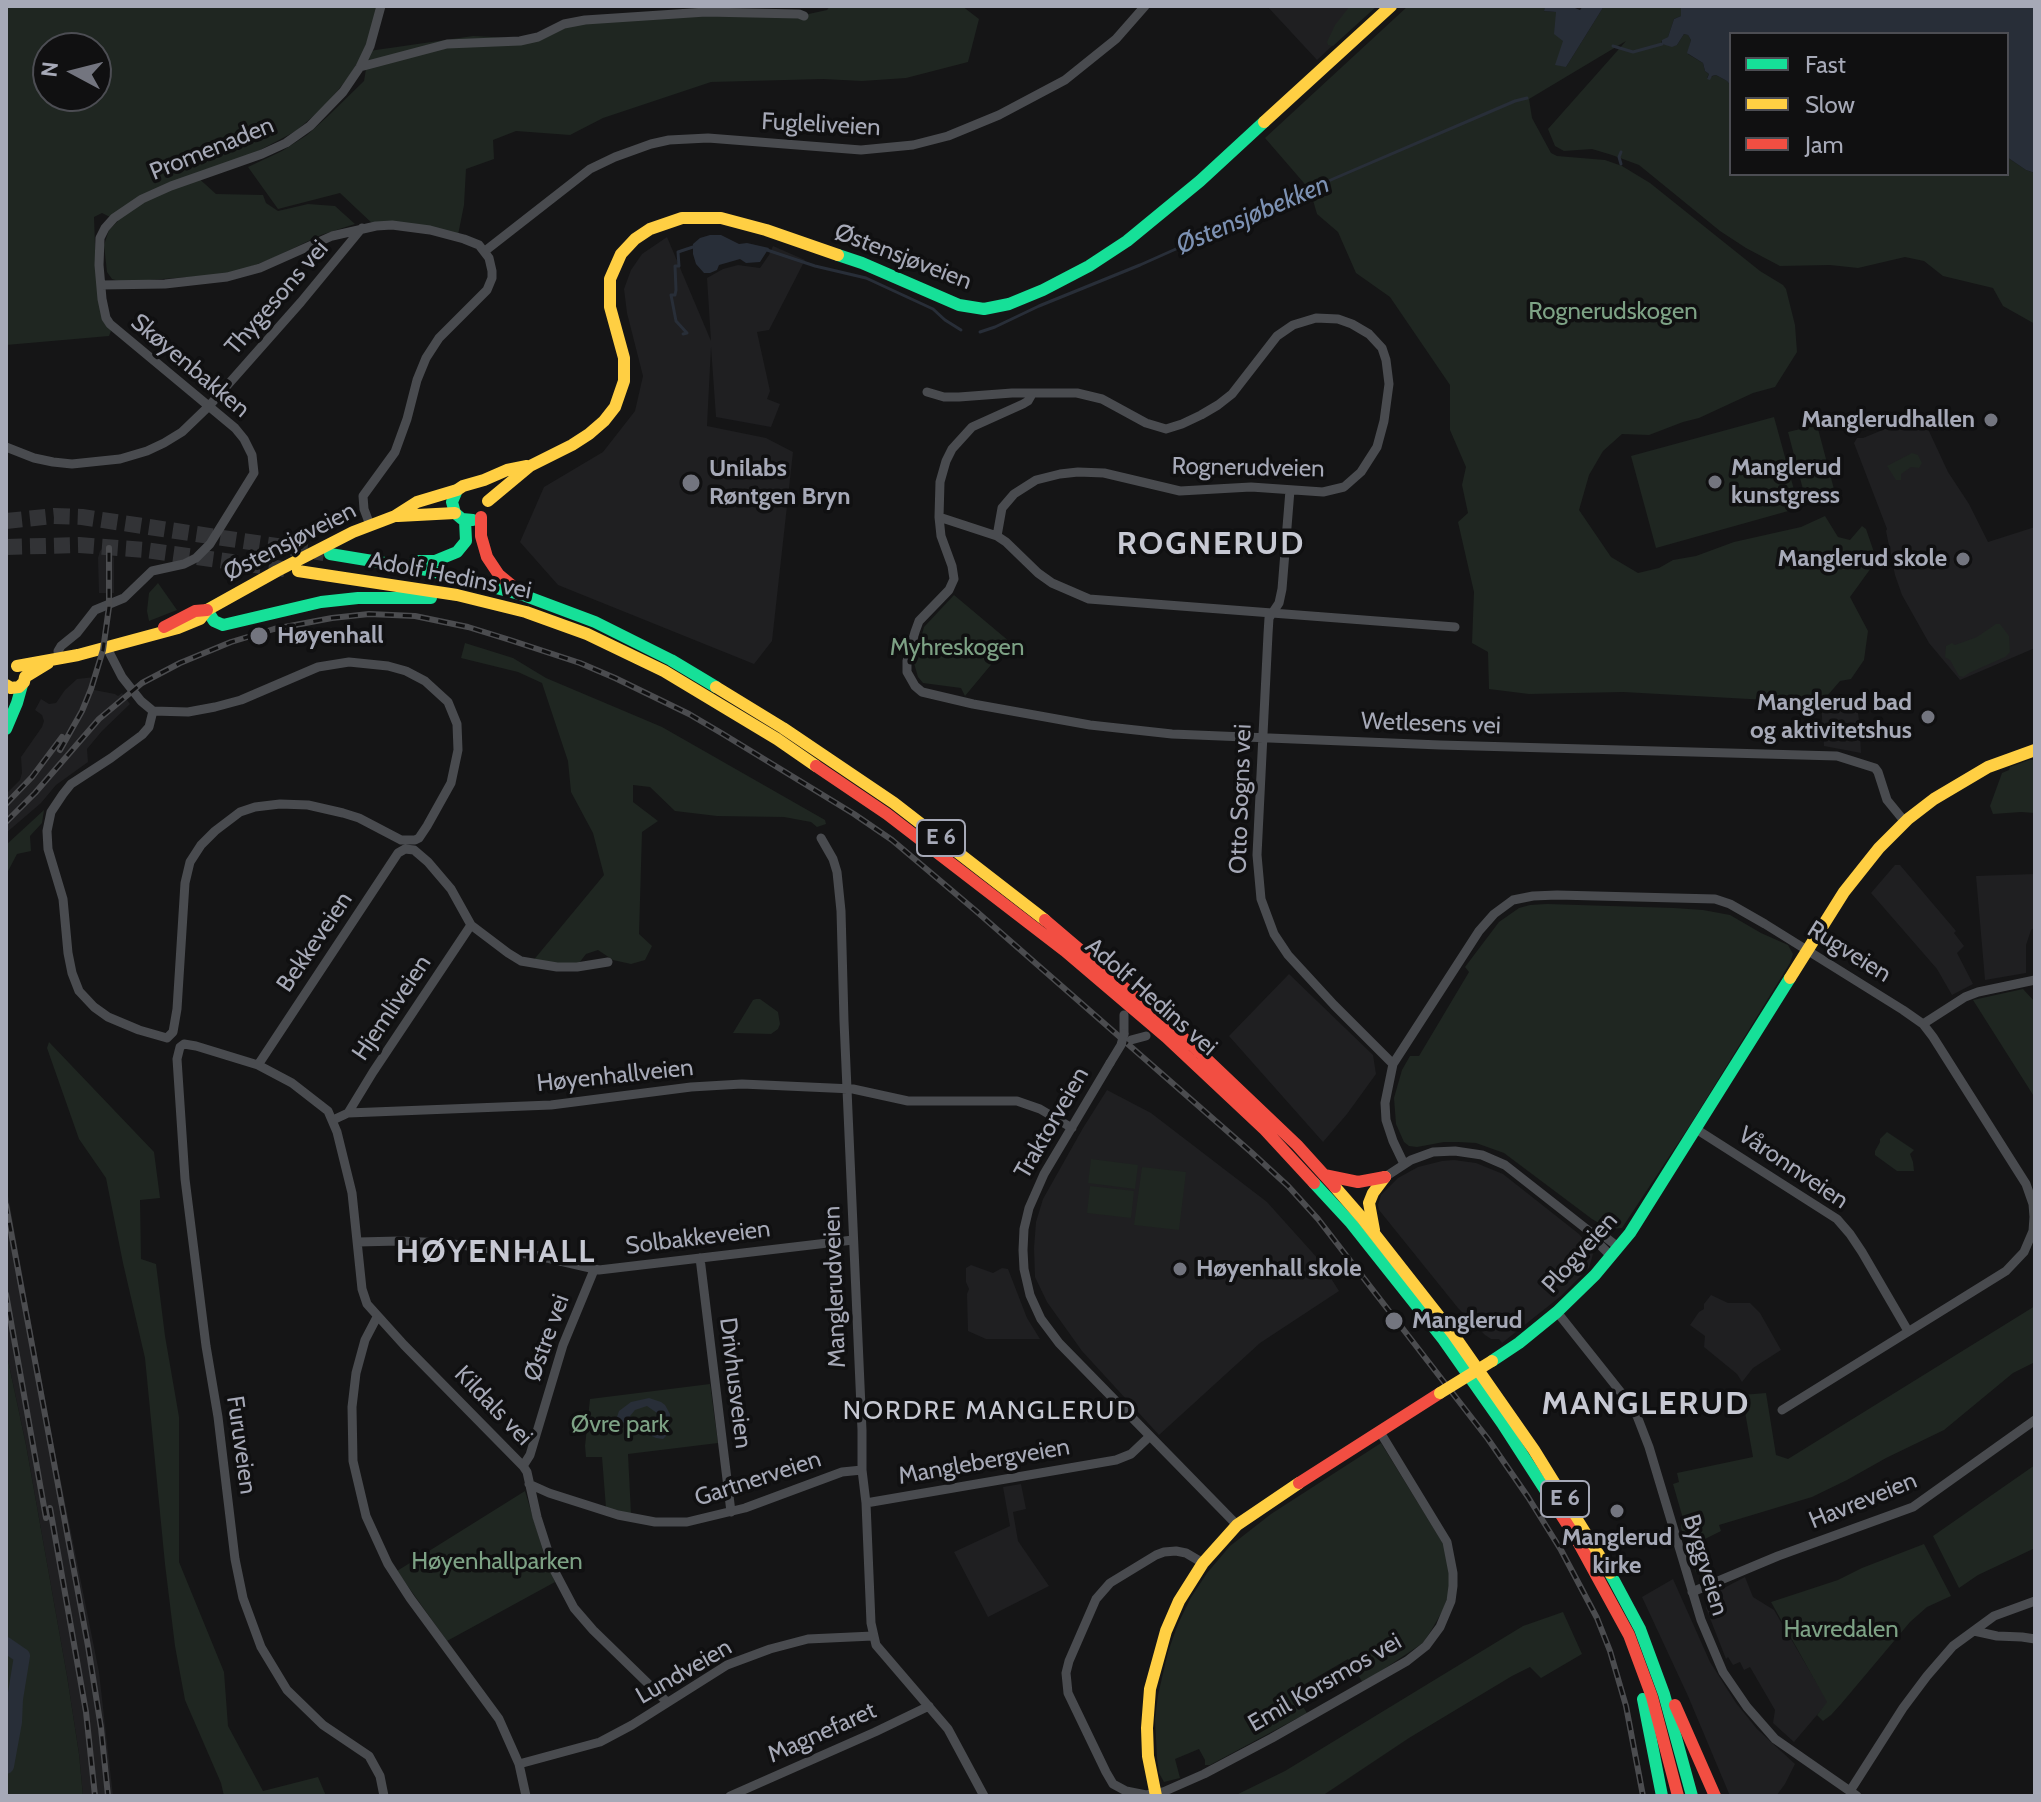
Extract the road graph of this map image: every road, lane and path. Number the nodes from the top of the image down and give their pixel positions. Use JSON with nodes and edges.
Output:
{"nodes":[{"id":1,"x":381,"y":6,"type":"edge"},
{"id":2,"x":1145,"y":6,"type":"edge"},
{"id":3,"x":1391,"y":6,"type":"edge"},
{"id":4,"x":804,"y":16,"type":"dead end"},
{"id":5,"x":360,"y":67,"type":"junction"},
{"id":6,"x":362,"y":228,"type":"junction"},
{"id":7,"x":99,"y":244,"type":"joint"},
{"id":8,"x":485,"y":251,"type":"junction"},
{"id":9,"x":101,"y":285,"type":"junction"},
{"id":10,"x":927,"y":392,"type":"dead end"},
{"id":11,"x":1032,"y":394,"type":"junction"},
{"id":12,"x":209,"y":406,"type":"junction"},
{"id":13,"x":6,"y":447,"type":"edge"},
{"id":14,"x":530,"y":466,"type":"junction"},
{"id":15,"x":471,"y":484,"type":"junction"},
{"id":16,"x":457,"y":490,"type":"junction"},
{"id":17,"x":1290,"y":490,"type":"junction"},
{"id":18,"x":488,"y":501,"type":"junction"},
{"id":19,"x":395,"y":516,"type":"junction"},
{"id":20,"x":460,"y":517,"type":"junction"},
{"id":21,"x":481,"y":517,"type":"junction"},
{"id":22,"x":939,"y":517,"type":"junction"},
{"id":23,"x":370,"y":525,"type":"junction"},
{"id":24,"x":997,"y":536,"type":"junction"},
{"id":25,"x":330,"y":554,"type":"tunnel mouth"},
{"id":26,"x":349,"y":557,"type":"junction"},
{"id":27,"x":298,"y":571,"type":"tunnel mouth"},
{"id":28,"x":457,"y":595,"type":"junction"},
{"id":29,"x":523,"y":595,"type":"junction"},
{"id":30,"x":207,"y":610,"type":"junction"},
{"id":31,"x":1272,"y":613,"type":"junction"},
{"id":32,"x":1455,"y":627,"type":"dead end"},
{"id":33,"x":107,"y":648,"type":"junction"},
{"id":34,"x":55,"y":660,"type":"junction"},
{"id":35,"x":10,"y":665,"type":"edge"},
{"id":36,"x":24,"y":681,"type":"junction"},
{"id":37,"x":7,"y":686,"type":"edge"},
{"id":38,"x":153,"y":711,"type":"junction"},
{"id":39,"x":7,"y":724,"type":"edge"},
{"id":40,"x":1262,"y":738,"type":"junction"},
{"id":41,"x":2035,"y":750,"type":"edge"},
{"id":42,"x":1905,"y":822,"type":"junction"},
{"id":43,"x":821,"y":838,"type":"dead end"},
{"id":44,"x":411,"y":845,"type":"junction"},
{"id":45,"x":471,"y":925,"type":"junction"},
{"id":46,"x":1809,"y":950,"type":"junction"},
{"id":47,"x":608,"y":962,"type":"dead end"},
{"id":48,"x":2035,"y":980,"type":"edge"},
{"id":49,"x":1120,"y":997,"type":"junction"},
{"id":50,"x":1124,"y":1015,"type":"joint"},
{"id":51,"x":1923,"y":1024,"type":"junction"},
{"id":52,"x":1146,"y":1036,"type":"joint"},
{"id":53,"x":1127,"y":1037,"type":"junction"},
{"id":54,"x":1166,"y":1037,"type":"junction"},
{"id":55,"x":1393,"y":1064,"type":"junction"},
{"id":56,"x":258,"y":1065,"type":"junction"},
{"id":57,"x":847,"y":1089,"type":"junction"},
{"id":58,"x":348,"y":1113,"type":"junction"},
{"id":59,"x":333,"y":1120,"type":"junction"},
{"id":60,"x":1072,"y":1128,"type":"junction"},
{"id":61,"x":1696,"y":1129,"type":"junction"},
{"id":62,"x":1404,"y":1164,"type":"junction"},
{"id":63,"x":1324,"y":1175,"type":"junction"},
{"id":64,"x":1385,"y":1177,"type":"junction"},
{"id":65,"x":1374,"y":1234,"type":"junction"},
{"id":66,"x":853,"y":1240,"type":"junction"},
{"id":67,"x":358,"y":1242,"type":"junction"},
{"id":68,"x":1615,"y":1252,"type":"junction"},
{"id":69,"x":700,"y":1258,"type":"junction"},
{"id":70,"x":594,"y":1270,"type":"junction"},
{"id":71,"x":1557,"y":1312,"type":"junction"},
{"id":72,"x":377,"y":1317,"type":"junction"},
{"id":73,"x":1908,"y":1331,"type":"junction"},
{"id":74,"x":1782,"y":1410,"type":"dead end"},
{"id":75,"x":2035,"y":1420,"type":"edge"},
{"id":76,"x":1380,"y":1432,"type":"junction"},
{"id":77,"x":1150,"y":1436,"type":"junction"},
{"id":78,"x":523,"y":1466,"type":"junction"},
{"id":79,"x":862,"y":1470,"type":"junction"},
{"id":80,"x":529,"y":1484,"type":"junction"},
{"id":81,"x":866,"y":1503,"type":"junction"},
{"id":82,"x":731,"y":1512,"type":"junction"},
{"id":83,"x":1237,"y":1525,"type":"junction"},
{"id":84,"x":1203,"y":1563,"type":"junction"},
{"id":85,"x":1692,"y":1592,"type":"junction"},
{"id":86,"x":2035,"y":1601,"type":"edge"},
{"id":87,"x":1974,"y":1631,"type":"junction"},
{"id":88,"x":873,"y":1636,"type":"junction"},
{"id":89,"x":2035,"y":1639,"type":"edge"},
{"id":90,"x":1636,"y":1653,"type":"junction"},
{"id":91,"x":1656,"y":1669,"type":"junction"},
{"id":92,"x":667,"y":1702,"type":"junction"},
{"id":93,"x":929,"y":1706,"type":"junction"},
{"id":94,"x":519,"y":1764,"type":"junction"},
{"id":95,"x":1854,"y":1793,"type":"edge"},
{"id":96,"x":1156,"y":1795,"type":"edge"},
{"id":97,"x":384,"y":1796,"type":"edge"},
{"id":98,"x":526,"y":1796,"type":"edge"},
{"id":99,"x":730,"y":1796,"type":"edge"},
{"id":100,"x":984,"y":1796,"type":"edge"},
{"id":101,"x":1662,"y":1796,"type":"edge"},
{"id":102,"x":1678,"y":1796,"type":"edge"},
{"id":103,"x":1692,"y":1796,"type":"edge"},
{"id":104,"x":1715,"y":1796,"type":"edge"}],
"edges":[{"from":1,"to":5,"type":"street","name":"Promenaden"},
{"from":2,"to":8,"type":"street","name":"Fugleliveien"},
{"from":3,"to":14,"type":"main road","name":"Østensjøveien"},
{"from":4,"to":5,"type":"street"},
{"from":5,"to":7,"type":"street","name":"Promenaden"},
{"from":6,"to":8,"type":"street"},
{"from":6,"to":9,"type":"street"},
{"from":6,"to":12,"type":"street","name":"Thygesons vei"},
{"from":7,"to":9,"type":"street","name":"Skøyenbakken"},
{"from":8,"to":23,"type":"street"},
{"from":9,"to":12,"type":"street","name":"Skøyenbakken"},
{"from":10,"to":11,"type":"street","name":"Rognerudveien"},
{"from":11,"to":17,"type":"street","name":"Rognerudveien"},
{"from":11,"to":22,"type":"street"},
{"from":12,"to":13,"type":"street","name":"Thygesons vei"},
{"from":12,"to":34,"type":"street","name":"Skøyenbakken"},
{"from":14,"to":15,"type":"main road","name":"Østensjøveien"},
{"from":14,"to":18,"type":"main road","name":"Østensjøveien"},
{"from":15,"to":16,"type":"main road"},
{"from":15,"to":18,"type":"main road"},
{"from":16,"to":19,"type":"main road","name":"Østensjøveien"},
{"from":16,"to":20,"type":"main road"},
{"from":17,"to":24,"type":"street","name":"Rognerudveien"},
{"from":17,"to":31,"type":"street","name":"Otto Sogns vei"},
{"from":18,"to":21,"type":"main road"},
{"from":19,"to":20,"type":"main road","name":"Østensjøveien"},
{"from":19,"to":23,"type":"main road","name":"Østensjøveien"},
{"from":20,"to":21,"type":"main road"},
{"from":20,"to":26,"type":"main road","number":"E 6"},
{"from":21,"to":29,"type":"main road","number":"E 6"},
{"from":22,"to":24,"type":"street"},
{"from":22,"to":40,"type":"street","name":"Wetlesens vei"},
{"from":23,"to":30,"type":"main road","name":"Østensjøveien"},
{"from":24,"to":31,"type":"street"},
{"from":25,"to":26,"type":"main road","name":"Adolf Hedins vei","number":"E 6"},
{"from":26,"to":29,"type":"main road","name":"Adolf Hedins vei","number":"E 6"},
{"from":27,"to":28,"type":"main road","name":"Adolf Hedins vei","number":"E 6"},
{"from":28,"to":30,"type":"main road","number":"E 6"},
{"from":28,"to":49,"type":"main road","name":"Adolf Hedins vei","number":"E 6"},
{"from":29,"to":63,"type":"main road","name":"Adolf Hedins vei","number":"E 6"},
{"from":30,"to":33,"type":"main road","name":"Østensjøveien"},
{"from":31,"to":32,"type":"street"},
{"from":31,"to":40,"type":"street","name":"Otto Sogns vei"},
{"from":33,"to":34,"type":"main road","name":"Østensjøveien"},
{"from":33,"to":38,"type":"street"},
{"from":34,"to":35,"type":"main road","name":"Østensjøveien"},
{"from":34,"to":36,"type":"main road","name":"Østensjøveien"},
{"from":35,"to":36,"type":"main road","name":"Østensjøveien"},
{"from":36,"to":37,"type":"main road","name":"Østensjøveien"},
{"from":36,"to":39,"type":"main road","name":"Østensjøveien"},
{"from":37,"to":39,"type":"main road","name":"Østensjøveien"},
{"from":38,"to":44,"type":"street","name":"Bekkeveien"},
{"from":38,"to":44,"type":"street"},
{"from":40,"to":42,"type":"street","name":"Wetlesens vei"},
{"from":40,"to":55,"type":"street","name":"Otto Sogns vei"},
{"from":41,"to":42,"type":"main road","name":"Plogveien"},
{"from":42,"to":46,"type":"main road","name":"Plogveien"},
{"from":43,"to":57,"type":"street","name":"Manglerudveien"},
{"from":44,"to":45,"type":"street"},
{"from":44,"to":56,"type":"street","name":"Bekkeveien"},
{"from":45,"to":47,"type":"street"},
{"from":45,"to":58,"type":"street","name":"Hjemliveien"},
{"from":46,"to":51,"type":"street","name":"Rugveien"},
{"from":46,"to":55,"type":"street","name":"Rugveien"},
{"from":46,"to":61,"type":"main road","name":"Plogveien"},
{"from":48,"to":51,"type":"street"},
{"from":49,"to":50,"type":"main road"},
{"from":49,"to":54,"type":"main road","name":"Adolf Hedins vei","number":"E 6"},
{"from":50,"to":53,"type":"street"},
{"from":51,"to":73,"type":"street","name":"Rugveien"},
{"from":52,"to":53,"type":"street","name":"Traktorveien"},
{"from":52,"to":54,"type":"main road"},
{"from":53,"to":60,"type":"street","name":"Traktorveien","bridge":true},
{"from":54,"to":90,"type":"main road","name":"Adolf Hedins vei","number":"E 6"},
{"from":55,"to":62,"type":"street","name":"Rugveien"},
{"from":56,"to":59,"type":"street"},
{"from":56,"to":97,"type":"street","name":"Furuveien"},
{"from":57,"to":58,"type":"street","name":"Høyenhallveien"},
{"from":57,"to":60,"type":"street","name":"Høyenhallveien"},
{"from":57,"to":66,"type":"street","name":"Manglerudveien"},
{"from":58,"to":59,"type":"street","name":"Høyenhallveien"},
{"from":59,"to":67,"type":"street","name":"Kildals vei"},
{"from":60,"to":77,"type":"street","name":"Traktorveien"},
{"from":61,"to":68,"type":"main road","name":"Plogveien"},
{"from":61,"to":73,"type":"street","name":"Våronnveien"},
{"from":62,"to":64,"type":"street"},
{"from":62,"to":68,"type":"street"},
{"from":63,"to":64,"type":"main road"},
{"from":63,"to":65,"type":"main road","name":"Adolf Hedins vei","number":"E 6"},
{"from":64,"to":65,"type":"main road"},
{"from":65,"to":91,"type":"main road","name":"Adolf Hedins vei","number":"E 6"},
{"from":66,"to":69,"type":"street","name":"Solbakkeveien"},
{"from":66,"to":79,"type":"street","name":"Manglerudveien"},
{"from":67,"to":70,"type":"street","name":"Solbakkeveien"},
{"from":67,"to":72,"type":"street","name":"Kildals vei"},
{"from":68,"to":71,"type":"main road","name":"Plogveien"},
{"from":69,"to":70,"type":"street","name":"Solbakkeveien"},
{"from":69,"to":82,"type":"street","name":"Drivhusveien"},
{"from":70,"to":78,"type":"street","name":"Østre vei"},
{"from":71,"to":76,"type":"main road","name":"Plogveien","bridge":true},
{"from":71,"to":85,"type":"street","name":"Byggveien"},
{"from":72,"to":78,"type":"street","name":"Kildals vei"},
{"from":72,"to":94,"type":"street"},
{"from":73,"to":74,"type":"street","name":"Rugveien"},
{"from":75,"to":85,"type":"street","name":"Havreveien"},
{"from":76,"to":83,"type":"main road","name":"Plogveien"},
{"from":76,"to":96,"type":"street","name":"Emil Korsmos vei"},
{"from":77,"to":81,"type":"street","name":"Manglebergveien"},
{"from":77,"to":83,"type":"street","name":"Traktorveien"},
{"from":78,"to":80,"type":"street","name":"Kildals vei"},
{"from":79,"to":81,"type":"street","name":"Manglerudveien"},
{"from":79,"to":82,"type":"street","name":"Gartnerveien"},
{"from":80,"to":82,"type":"street","name":"Gartnerveien"},
{"from":80,"to":92,"type":"street","name":"Kildals vei"},
{"from":81,"to":88,"type":"street","name":"Manglerudveien"},
{"from":83,"to":84,"type":"main road","name":"Plogveien"},
{"from":84,"to":96,"type":"main road","name":"Plogveien"},
{"from":84,"to":96,"type":"street"},
{"from":85,"to":95,"type":"street","name":"Byggveien"},
{"from":86,"to":87,"type":"street"},
{"from":87,"to":89,"type":"street"},
{"from":87,"to":95,"type":"street"},
{"from":88,"to":92,"type":"street","name":"Lundveien"},
{"from":88,"to":93,"type":"street","name":"Manglerudveien"},
{"from":90,"to":101,"type":"main road","number":"E 6"},
{"from":90,"to":102,"type":"main road","name":"Adolf Hedins vei","number":"E 6"},
{"from":91,"to":103,"type":"main road","name":"Adolf Hedins vei","number":"E 6"},
{"from":91,"to":104,"type":"main road","number":"E 6"},
{"from":92,"to":94,"type":"street","name":"Lundveien"},
{"from":93,"to":99,"type":"street","name":"Magnefaret"},
{"from":93,"to":100,"type":"street","name":"Manglerudveien"},
{"from":94,"to":98,"type":"street"}]}
